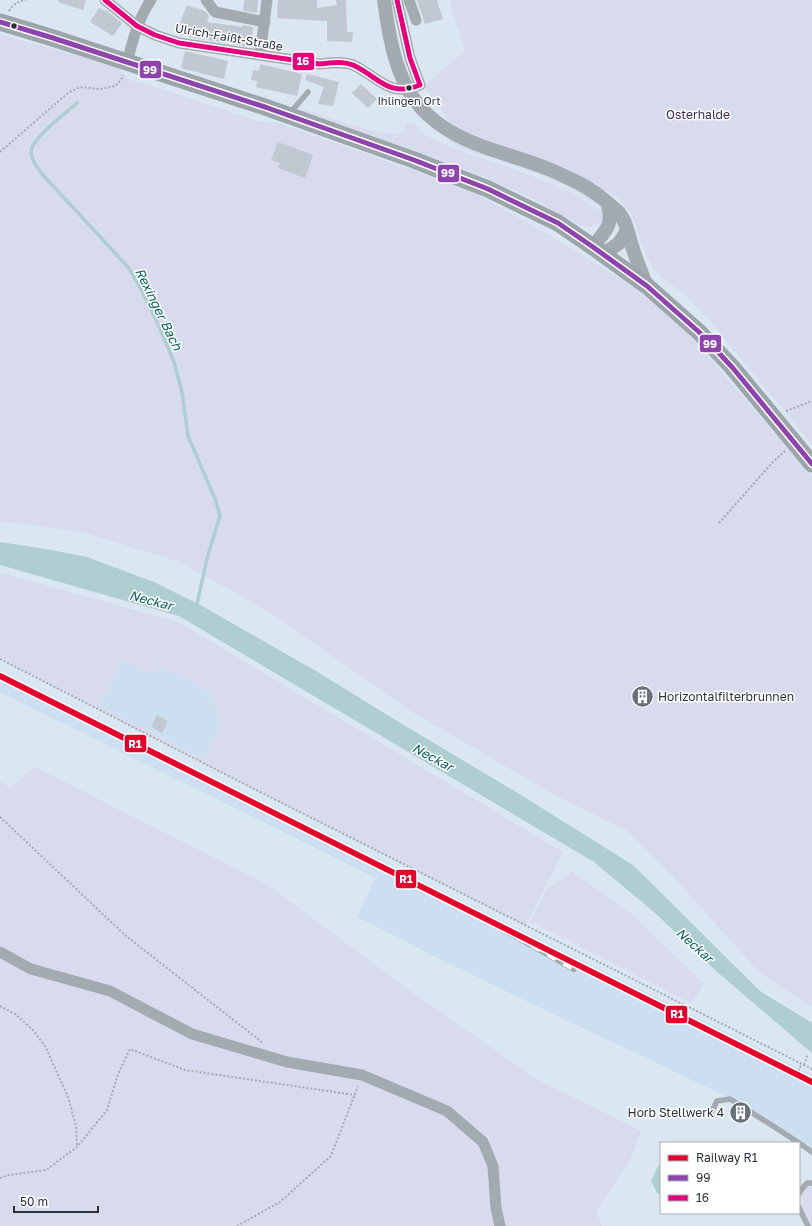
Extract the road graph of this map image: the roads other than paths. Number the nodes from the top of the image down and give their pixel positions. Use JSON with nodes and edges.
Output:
{"nodes":[{"id":1,"x":104,"y":0,"type":"edge"},
{"id":2,"x":151,"y":0,"type":"edge"},
{"id":3,"x":206,"y":0,"type":"edge"},
{"id":4,"x":268,"y":0,"type":"edge"},
{"id":5,"x":384,"y":0,"type":"edge"},
{"id":6,"x":397,"y":0,"type":"edge"},
{"id":7,"x":409,"y":0,"type":"edge"},
{"id":8,"x":416,"y":20,"type":"dead end"},
{"id":9,"x":2,"y":22,"type":"edge"},
{"id":10,"x":265,"y":22,"type":"junction"},
{"id":11,"x":137,"y":26,"type":"junction"},
{"id":12,"x":260,"y":55,"type":"junction"},
{"id":13,"x":127,"y":62,"type":"junction"},
{"id":14,"x":409,"y":90,"type":"junction"},
{"id":15,"x":308,"y":92,"type":"dead end"},
{"id":16,"x":288,"y":116,"type":"junction"},
{"id":17,"x":608,"y":203,"type":"junction"},
{"id":18,"x":627,"y":231,"type":"junction"},
{"id":19,"x":599,"y":250,"type":"junction"},
{"id":20,"x":648,"y":286,"type":"junction"},
{"id":21,"x":812,"y":464,"type":"edge"},
{"id":22,"x":0,"y":952,"type":"edge"},
{"id":23,"x":711,"y":1113,"type":"dead end"},
{"id":24,"x":798,"y":1142,"type":"edge"},
{"id":25,"x":800,"y":1143,"type":"edge"},
{"id":26,"x":812,"y":1152,"type":"edge"},
{"id":27,"x":812,"y":1183,"type":"edge"},
{"id":28,"x":800,"y":1192,"type":"edge"},
{"id":29,"x":800,"y":1209,"type":"edge"},
{"id":30,"x":500,"y":1226,"type":"edge"},
{"id":31,"x":808,"y":1226,"type":"edge"}],
"edges":[{"from":1,"to":11,"type":"street","name":"Ulrich-Faißt-Straße"},
{"from":2,"to":11,"type":"street"},
{"from":3,"to":10,"type":"street"},
{"from":4,"to":10,"type":"street"},
{"from":5,"to":14,"type":"street"},
{"from":6,"to":14,"type":"street"},
{"from":7,"to":8,"type":"street"},
{"from":9,"to":13,"type":"main road"},
{"from":10,"to":12,"type":"street"},
{"from":11,"to":12,"type":"street","name":"Ulrich-Faißt-Straße"},
{"from":11,"to":13,"type":"street"},
{"from":12,"to":14,"type":"street","name":"Ulrich-Faißt-Straße"},
{"from":13,"to":16,"type":"main road"},
{"from":14,"to":17,"type":"street"},
{"from":15,"to":16,"type":"lane"},
{"from":16,"to":19,"type":"main road"},
{"from":17,"to":18,"type":"street"},
{"from":17,"to":19,"type":"street"},
{"from":18,"to":19,"type":"street"},
{"from":18,"to":20,"type":"street"},
{"from":19,"to":20,"type":"main road"},
{"from":20,"to":21,"type":"main road"},
{"from":22,"to":30,"type":"street"},
{"from":23,"to":24,"type":"lane"},
{"from":25,"to":26,"type":"lane"},
{"from":27,"to":28,"type":"lane"},
{"from":29,"to":31,"type":"lane"}]}
